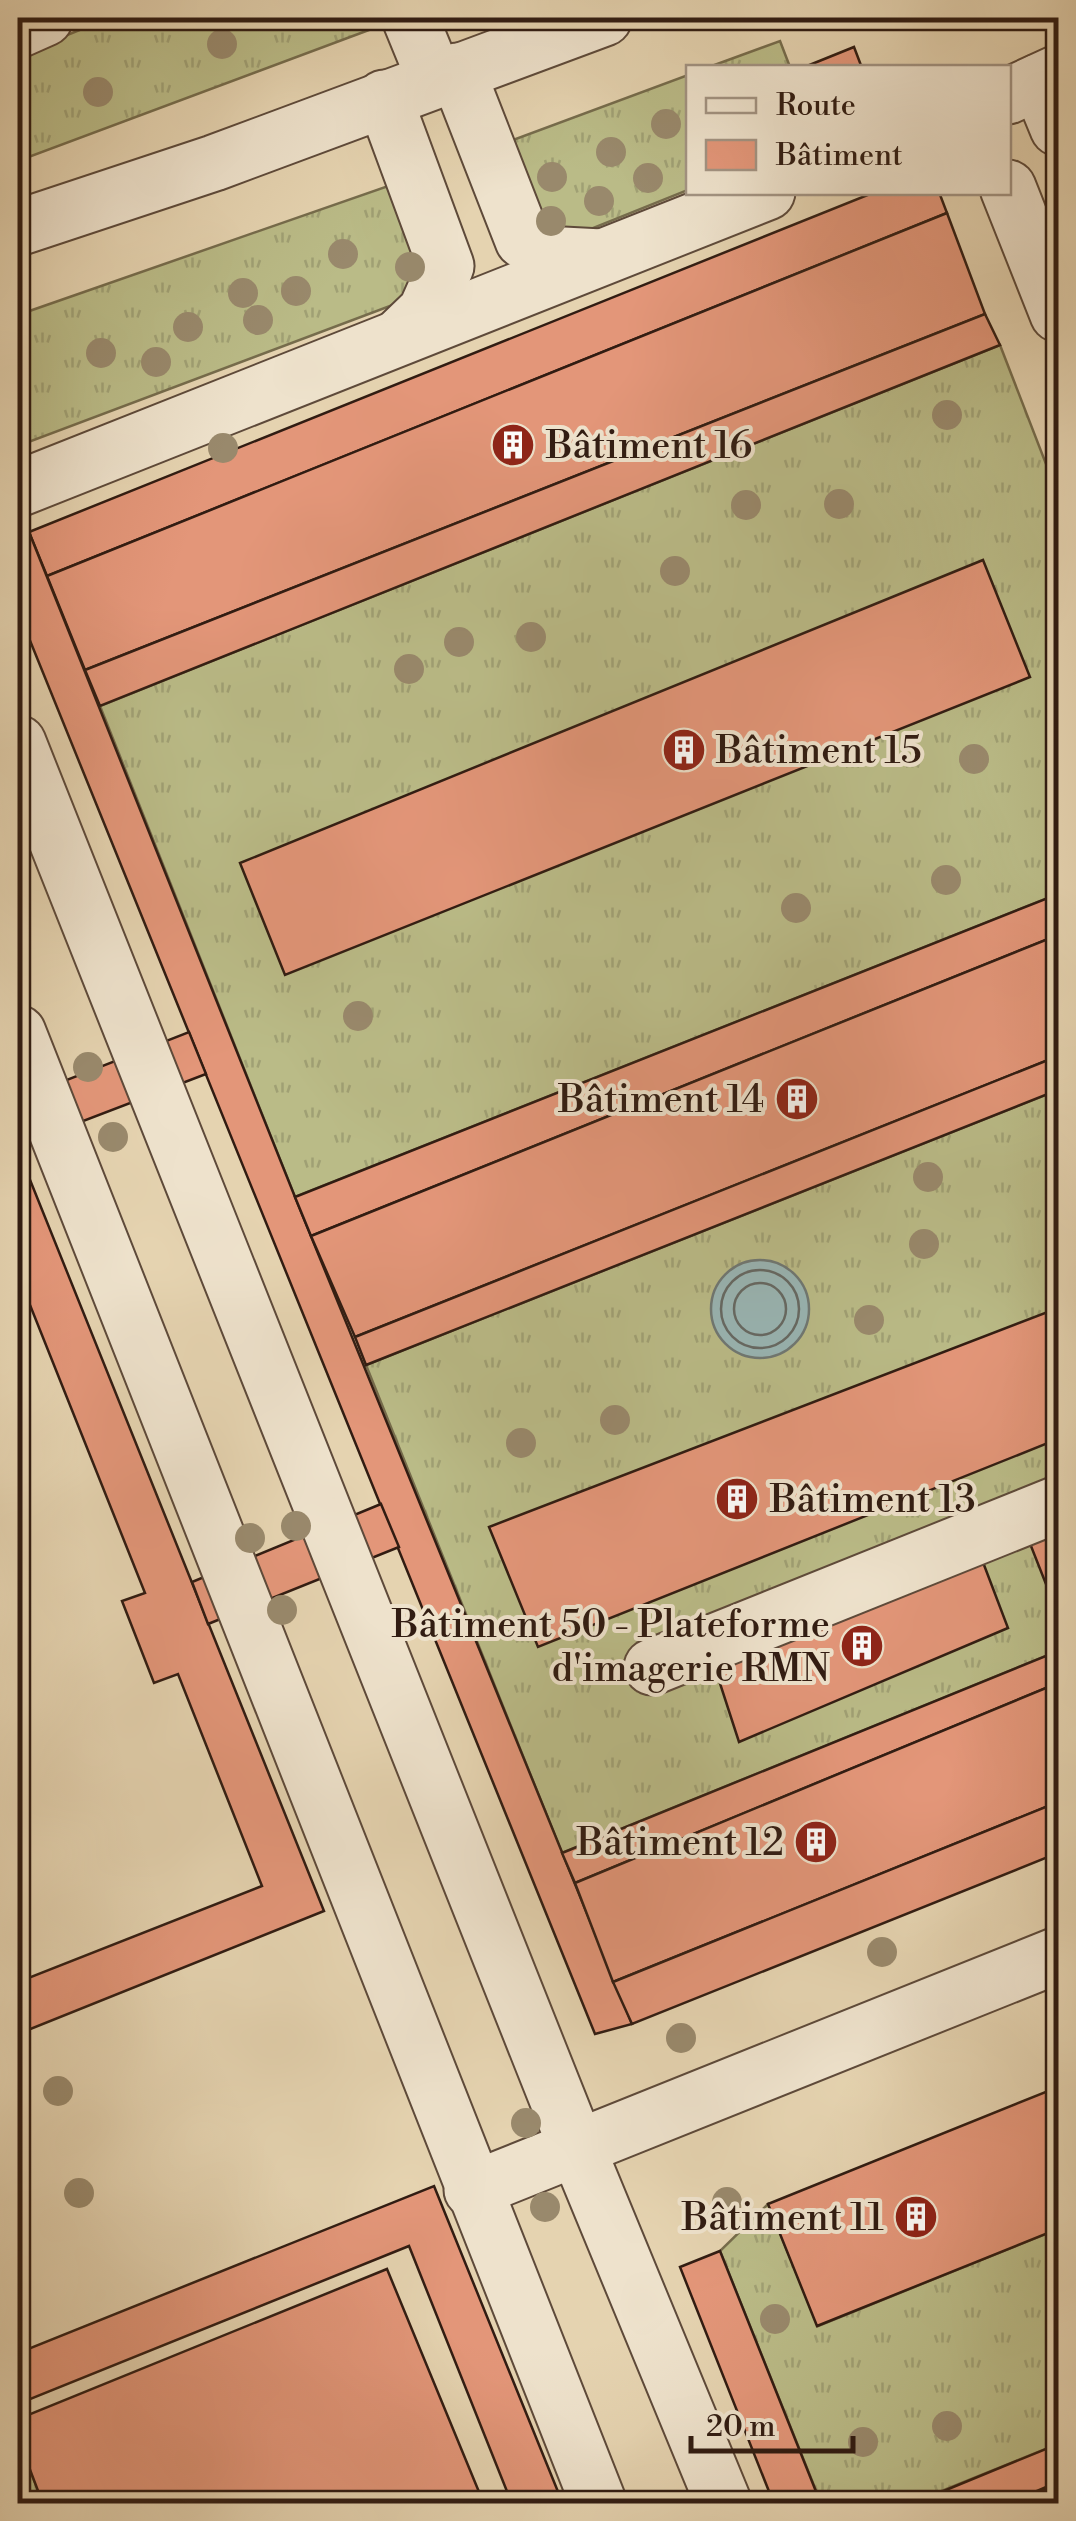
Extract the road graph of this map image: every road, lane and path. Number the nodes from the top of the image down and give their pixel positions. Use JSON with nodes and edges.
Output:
{"nodes":[{"id":1,"x":45,"y":18,"type":"edge"},
{"id":2,"x":410,"y":18,"type":"edge"},
{"id":3,"x":604,"y":18,"type":"edge"},
{"id":4,"x":18,"y":30,"type":"edge"},
{"id":5,"x":520,"y":32,"type":"edge"},
{"id":6,"x":446,"y":75,"type":"junction"},
{"id":7,"x":384,"y":98,"type":"junction"},
{"id":8,"x":498,"y":180,"type":"junction"},
{"id":9,"x":759,"y":195,"type":"edge"},
{"id":10,"x":1011,"y":195,"type":"edge"},
{"id":11,"x":424,"y":206,"type":"junction"},
{"id":12,"x":18,"y":228,"type":"edge"},
{"id":13,"x":604,"y":256,"type":"junction"},
{"id":14,"x":1058,"y":314,"type":"edge"},
{"id":15,"x":400,"y":337,"type":"junction"},
{"id":16,"x":18,"y":489,"type":"edge"},
{"id":17,"x":18,"y":742,"type":"edge"},
{"id":18,"x":18,"y":1033,"type":"edge"},
{"id":19,"x":1058,"y":1504,"type":"edge"},
{"id":20,"x":652,"y":1667,"type":"dead end"},
{"id":21,"x":1058,"y":1954,"type":"edge"},
{"id":22,"x":578,"y":2148,"type":"junction"},
{"id":23,"x":472,"y":2190,"type":"junction"},
{"id":24,"x":598,"y":2504,"type":"edge"},
{"id":25,"x":724,"y":2504,"type":"edge"}],
"edges":[{"from":1,"to":4,"type":"street"},
{"from":2,"to":6,"type":"street"},
{"from":3,"to":5,"type":"street"},
{"from":5,"to":6,"type":"street"},
{"from":6,"to":7,"type":"street"},
{"from":6,"to":8,"type":"street"},
{"from":7,"to":11,"type":"street"},
{"from":7,"to":12,"type":"street"},
{"from":8,"to":11,"type":"street"},
{"from":8,"to":13,"type":"street"},
{"from":9,"to":13,"type":"street"},
{"from":10,"to":14,"type":"street"},
{"from":11,"to":15,"type":"street"},
{"from":13,"to":15,"type":"street"},
{"from":15,"to":16,"type":"street"},
{"from":17,"to":22,"type":"street"},
{"from":18,"to":23,"type":"street"},
{"from":19,"to":20,"type":"street"},
{"from":21,"to":22,"type":"street"},
{"from":22,"to":23,"type":"street"},
{"from":22,"to":25,"type":"street"},
{"from":23,"to":24,"type":"street"}]}
